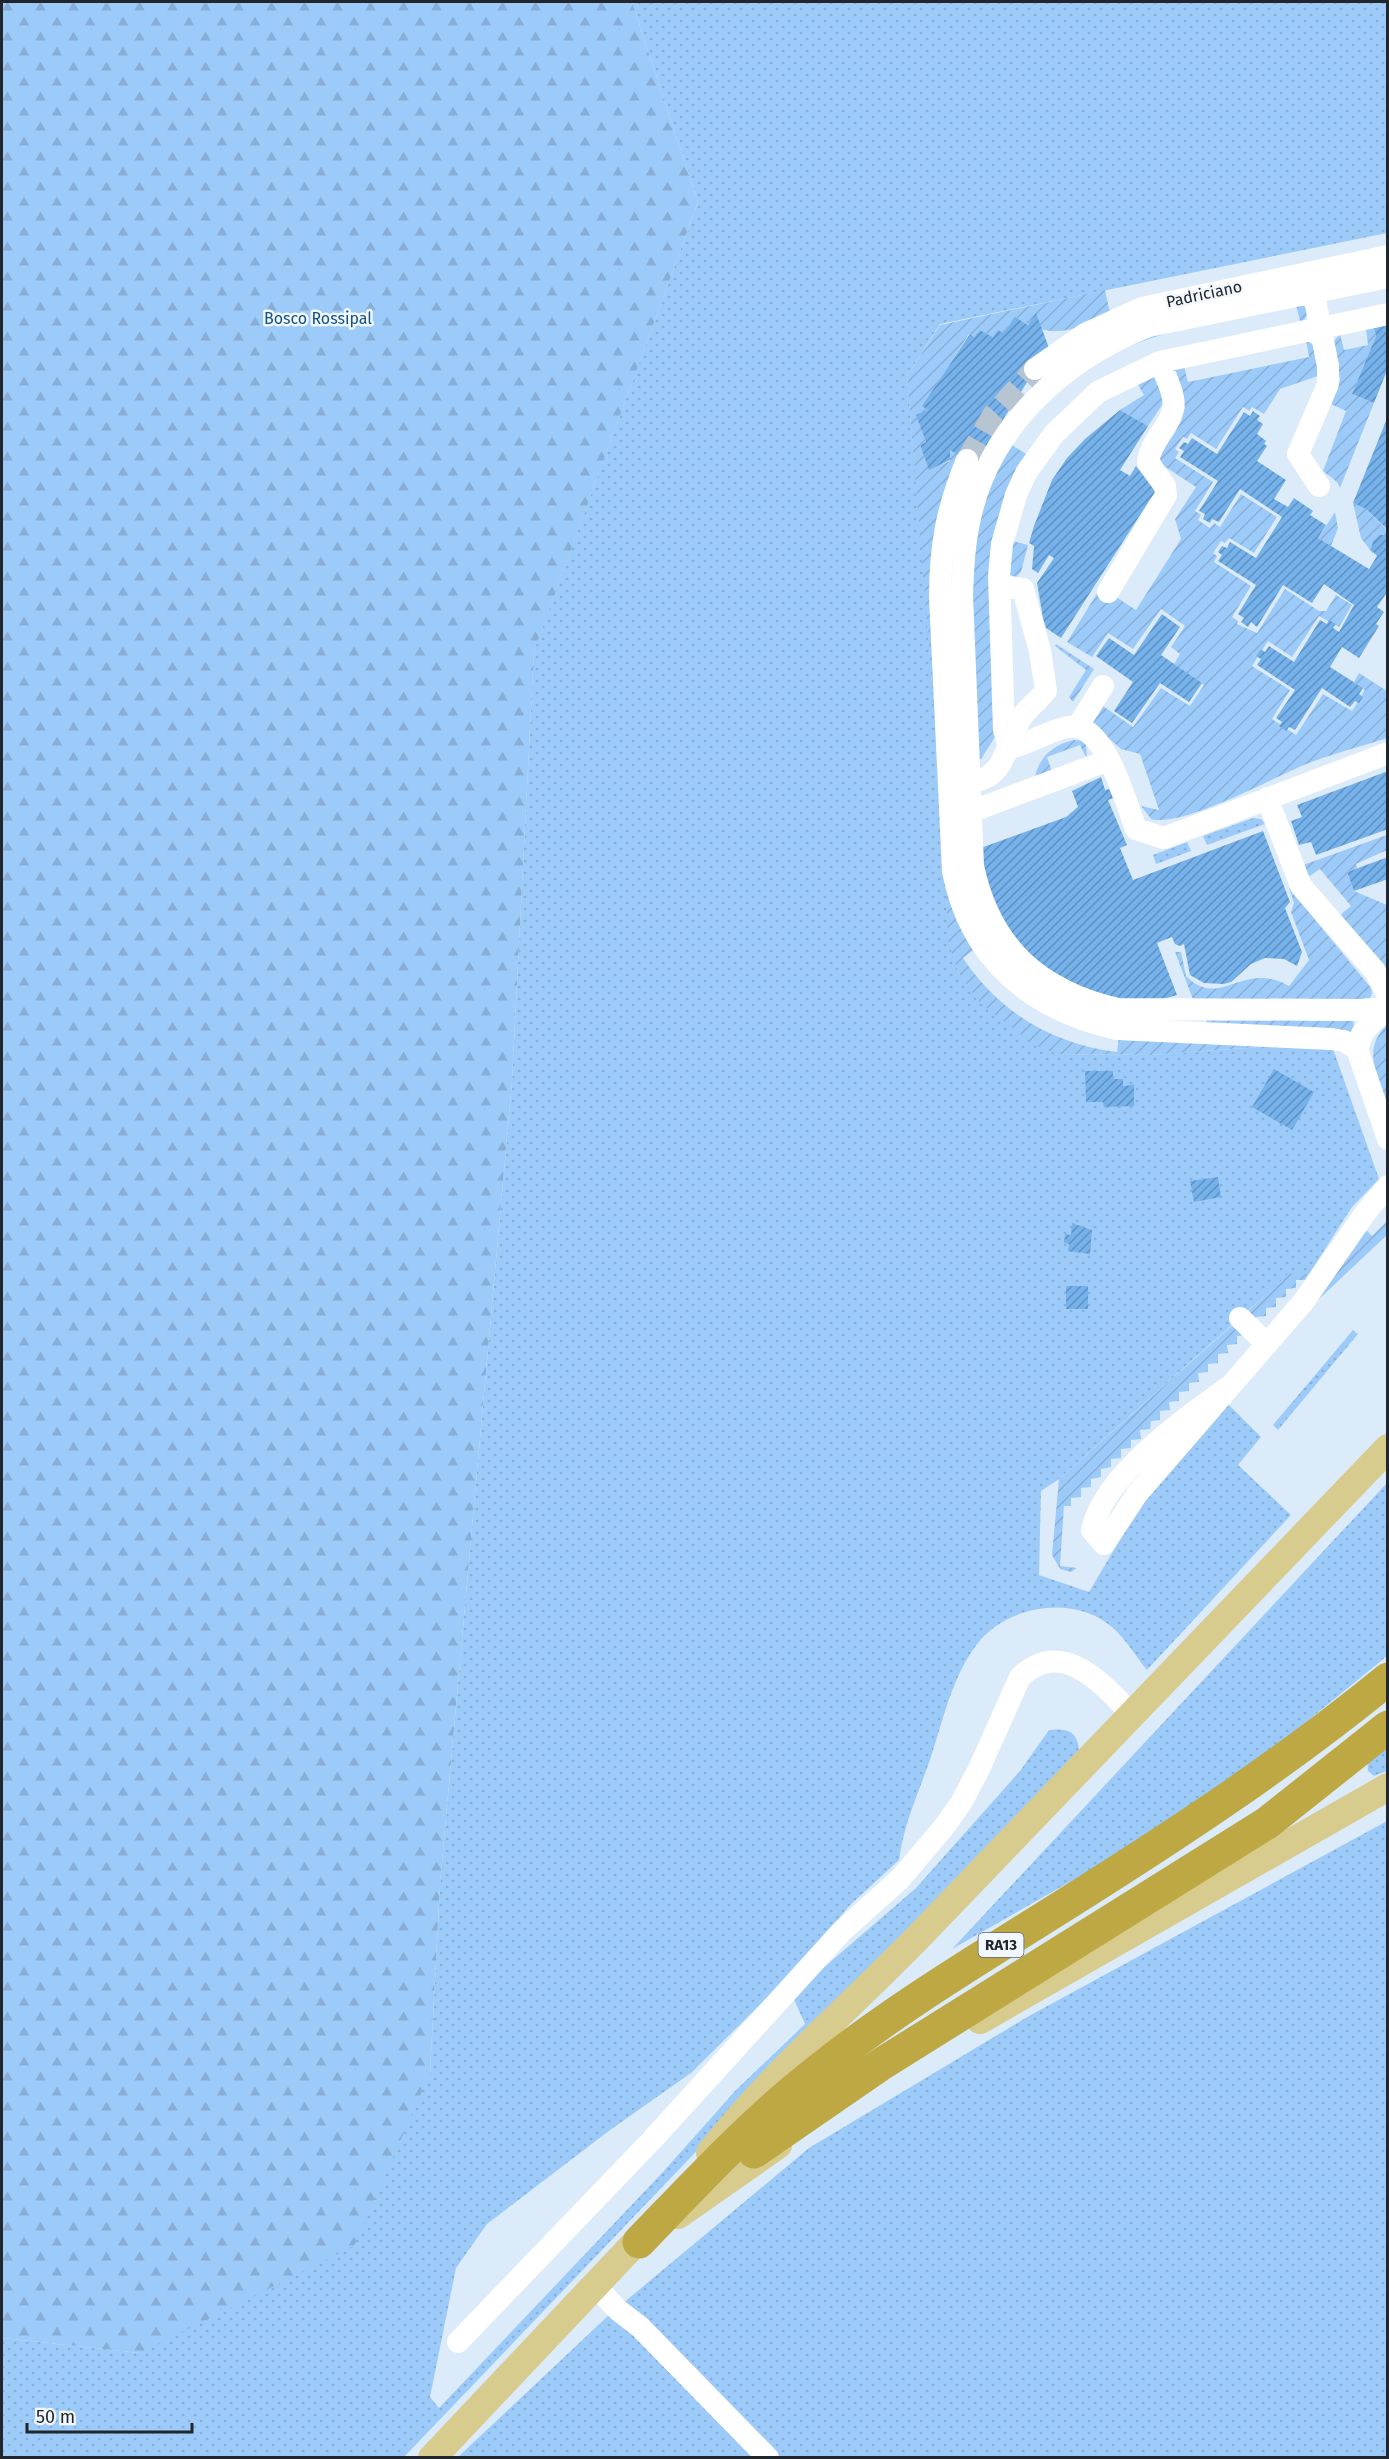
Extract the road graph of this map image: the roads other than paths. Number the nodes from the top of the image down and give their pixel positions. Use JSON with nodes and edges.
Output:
{"nodes":[{"id":1,"x":1388,"y":256,"type":"edge"},
{"id":2,"x":1388,"y":277,"type":"edge"},
{"id":3,"x":1312,"y":283,"type":"junction"},
{"id":4,"x":1388,"y":314,"type":"edge"},
{"id":5,"x":1321,"y":328,"type":"junction"},
{"id":6,"x":1160,"y":362,"type":"junction"},
{"id":7,"x":1035,"y":369,"type":"tunnel mouth"},
{"id":8,"x":967,"y":460,"type":"tunnel mouth"},
{"id":9,"x":1319,"y":486,"type":"dead end"},
{"id":10,"x":1000,"y":586,"type":"junction"},
{"id":11,"x":1108,"y":592,"type":"dead end"},
{"id":12,"x":1103,"y":686,"type":"dead end"},
{"id":13,"x":1078,"y":726,"type":"junction"},
{"id":14,"x":1010,"y":748,"type":"junction"},
{"id":15,"x":1388,"y":753,"type":"edge"},
{"id":16,"x":1109,"y":760,"type":"junction"},
{"id":17,"x":969,"y":782,"type":"junction"},
{"id":18,"x":1267,"y":798,"type":"junction"},
{"id":19,"x":959,"y":813,"type":"junction"},
{"id":20,"x":1388,"y":995,"type":"edge"},
{"id":21,"x":1388,"y":1008,"type":"edge"},
{"id":22,"x":1179,"y":1021,"type":"junction"},
{"id":23,"x":1357,"y":1049,"type":"junction"},
{"id":24,"x":1383,"y":1117,"type":"edge"},
{"id":25,"x":1388,"y":1139,"type":"edge"},
{"id":26,"x":1388,"y":1186,"type":"edge"},
{"id":27,"x":1240,"y":1318,"type":"dead end"},
{"id":28,"x":1267,"y":1344,"type":"junction"},
{"id":29,"x":1230,"y":1386,"type":"junction"},
{"id":30,"x":1388,"y":1448,"type":"edge"},
{"id":31,"x":1388,"y":1679,"type":"edge"},
{"id":32,"x":1133,"y":1716,"type":"junction"},
{"id":33,"x":1388,"y":1727,"type":"edge"},
{"id":34,"x":1388,"y":1786,"type":"edge"},
{"id":35,"x":639,"y":2242,"type":"junction"},
{"id":36,"x":594,"y":2286,"type":"junction"},
{"id":37,"x":458,"y":2342,"type":"dead end"},
{"id":38,"x":432,"y":2457,"type":"edge"},
{"id":39,"x":768,"y":2457,"type":"edge"}],
"edges":[{"from":1,"to":3,"type":"street","name":"Padriciano"},
{"from":2,"to":3,"type":"street"},
{"from":3,"to":5,"type":"street"},
{"from":3,"to":7,"type":"street","name":"Padriciano"},
{"from":3,"to":17,"type":"street"},
{"from":4,"to":5,"type":"street"},
{"from":5,"to":6,"type":"street"},
{"from":5,"to":9,"type":"street"},
{"from":6,"to":10,"type":"street"},
{"from":6,"to":11,"type":"street"},
{"from":8,"to":19,"type":"street"},
{"from":10,"to":14,"type":"street"},
{"from":10,"to":14,"type":"street"},
{"from":12,"to":13,"type":"street"},
{"from":13,"to":14,"type":"street"},
{"from":13,"to":16,"type":"street"},
{"from":14,"to":17,"type":"street"},
{"from":15,"to":18,"type":"street"},
{"from":16,"to":18,"type":"street"},
{"from":16,"to":19,"type":"street"},
{"from":17,"to":19,"type":"street"},
{"from":18,"to":20,"type":"street"},
{"from":19,"to":22,"type":"street"},
{"from":21,"to":22,"type":"street"},
{"from":21,"to":23,"type":"street"},
{"from":22,"to":23,"type":"street"},
{"from":23,"to":24,"type":"street"},
{"from":24,"to":25,"type":"street"},
{"from":26,"to":28,"type":"street"},
{"from":27,"to":28,"type":"street"},
{"from":28,"to":29,"type":"street"},
{"from":29,"to":29,"type":"street"},
{"from":30,"to":32,"type":"main road"},
{"from":31,"to":35,"type":"highway","number":"RA13"},
{"from":32,"to":35,"type":"main road"},
{"from":32,"to":37,"type":"street"},
{"from":33,"to":35,"type":"highway","number":"RA13"},
{"from":34,"to":35,"type":"main road"},
{"from":35,"to":36,"type":"main road"},
{"from":36,"to":38,"type":"main road"},
{"from":36,"to":39,"type":"street"}]}
